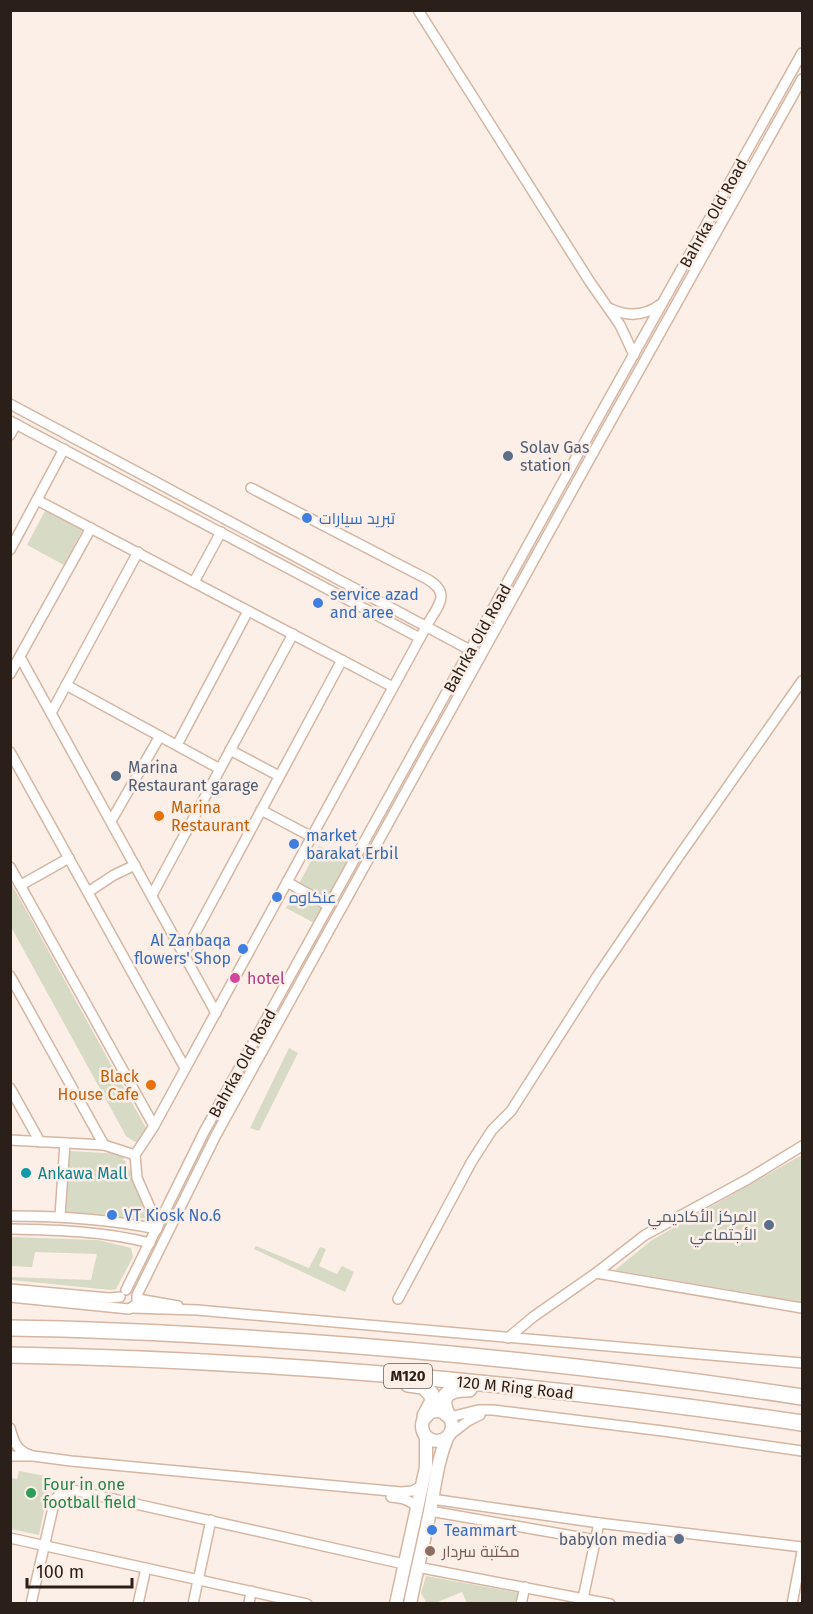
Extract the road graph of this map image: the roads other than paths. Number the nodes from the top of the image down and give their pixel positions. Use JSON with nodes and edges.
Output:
{"nodes":[{"id":1,"x":418,"y":10,"type":"edge"},
{"id":2,"x":802,"y":53,"type":"edge"},
{"id":3,"x":802,"y":79,"type":"edge"},
{"id":4,"x":666,"y":298,"type":"junction"},
{"id":5,"x":607,"y":307,"type":"junction"},
{"id":6,"x":634,"y":355,"type":"junction"},
{"id":7,"x":10,"y":404,"type":"edge"},
{"id":8,"x":14,"y":422,"type":"edge"},
{"id":9,"x":10,"y":435,"type":"edge"},
{"id":10,"x":63,"y":449,"type":"junction"},
{"id":11,"x":251,"y":488,"type":"dead end"},
{"id":12,"x":38,"y":500,"type":"junction"},
{"id":13,"x":91,"y":528,"type":"junction"},
{"id":14,"x":221,"y":532,"type":"junction"},
{"id":15,"x":10,"y":550,"type":"edge"},
{"id":16,"x":138,"y":552,"type":"junction"},
{"id":17,"x":194,"y":582,"type":"junction"},
{"id":18,"x":248,"y":611,"type":"junction"},
{"id":19,"x":426,"y":627,"type":"junction"},
{"id":20,"x":292,"y":634,"type":"junction"},
{"id":21,"x":420,"y":638,"type":"junction"},
{"id":22,"x":470,"y":650,"type":"junction"},
{"id":23,"x":20,"y":657,"type":"junction"},
{"id":24,"x":342,"y":660,"type":"junction"},
{"id":25,"x":10,"y":674,"type":"edge"},
{"id":26,"x":802,"y":681,"type":"edge"},
{"id":27,"x":66,"y":686,"type":"junction"},
{"id":28,"x":393,"y":687,"type":"junction"},
{"id":29,"x":51,"y":713,"type":"junction"},
{"id":30,"x":160,"y":736,"type":"junction"},
{"id":31,"x":177,"y":745,"type":"junction"},
{"id":32,"x":230,"y":750,"type":"junction"},
{"id":33,"x":10,"y":752,"type":"edge"},
{"id":34,"x":220,"y":769,"type":"junction"},
{"id":35,"x":279,"y":776,"type":"junction"},
{"id":36,"x":261,"y":810,"type":"junction"},
{"id":37,"x":111,"y":821,"type":"junction"},
{"id":38,"x":312,"y":837,"type":"junction"},
{"id":39,"x":69,"y":858,"type":"junction"},
{"id":40,"x":135,"y":866,"type":"junction"},
{"id":41,"x":10,"y":867,"type":"edge"},
{"id":42,"x":287,"y":882,"type":"junction"},
{"id":43,"x":21,"y":885,"type":"junction"},
{"id":44,"x":88,"y":892,"type":"junction"},
{"id":45,"x":152,"y":895,"type":"junction"},
{"id":46,"x":329,"y":906,"type":"junction"},
{"id":47,"x":184,"y":954,"type":"junction"},
{"id":48,"x":10,"y":976,"type":"edge"},
{"id":49,"x":216,"y":1013,"type":"junction"},
{"id":50,"x":185,"y":1068,"type":"junction"},
{"id":51,"x":10,"y":1088,"type":"edge"},
{"id":52,"x":154,"y":1126,"type":"junction"},
{"id":53,"x":10,"y":1140,"type":"edge"},
{"id":54,"x":40,"y":1142,"type":"junction"},
{"id":55,"x":65,"y":1143,"type":"junction"},
{"id":56,"x":104,"y":1145,"type":"junction"},
{"id":57,"x":802,"y":1146,"type":"edge"},
{"id":58,"x":135,"y":1155,"type":"junction"},
{"id":59,"x":10,"y":1216,"type":"edge"},
{"id":60,"x":60,"y":1216,"type":"junction"},
{"id":61,"x":129,"y":1223,"type":"junction"},
{"id":62,"x":158,"y":1227,"type":"junction"},
{"id":63,"x":10,"y":1229,"type":"edge"},
{"id":64,"x":126,"y":1237,"type":"junction"},
{"id":65,"x":150,"y":1243,"type":"junction"},
{"id":66,"x":596,"y":1273,"type":"junction"},
{"id":67,"x":10,"y":1289,"type":"edge"},
{"id":68,"x":123,"y":1294,"type":"junction"},
{"id":69,"x":10,"y":1297,"type":"edge"},
{"id":70,"x":138,"y":1297,"type":"junction"},
{"id":71,"x":398,"y":1299,"type":"dead end"},
{"id":72,"x":128,"y":1308,"type":"junction"},
{"id":73,"x":802,"y":1308,"type":"edge"},
{"id":74,"x":198,"y":1310,"type":"junction"},
{"id":75,"x":10,"y":1328,"type":"edge"},
{"id":76,"x":508,"y":1338,"type":"junction"},
{"id":77,"x":10,"y":1355,"type":"edge"},
{"id":78,"x":802,"y":1363,"type":"edge"},
{"id":79,"x":359,"y":1372,"type":"junction"},
{"id":80,"x":510,"y":1386,"type":"junction"},
{"id":81,"x":802,"y":1397,"type":"edge"},
{"id":82,"x":524,"y":1414,"type":"junction"},
{"id":83,"x":425,"y":1416,"type":"junction"},
{"id":84,"x":448,"y":1416,"type":"junction"},
{"id":85,"x":802,"y":1423,"type":"edge"},
{"id":86,"x":11,"y":1433,"type":"edge"},
{"id":87,"x":449,"y":1436,"type":"junction"},
{"id":88,"x":426,"y":1437,"type":"junction"},
{"id":89,"x":802,"y":1451,"type":"edge"},
{"id":90,"x":12,"y":1455,"type":"edge"},
{"id":91,"x":33,"y":1456,"type":"junction"},
{"id":92,"x":422,"y":1486,"type":"junction"},
{"id":93,"x":353,"y":1488,"type":"junction"},
{"id":94,"x":431,"y":1505,"type":"junction"},
{"id":95,"x":417,"y":1508,"type":"junction"},
{"id":96,"x":211,"y":1520,"type":"junction"},
{"id":97,"x":599,"y":1523,"type":"junction"},
{"id":98,"x":10,"y":1538,"type":"edge"},
{"id":99,"x":596,"y":1540,"type":"junction"},
{"id":100,"x":44,"y":1545,"type":"junction"},
{"id":101,"x":802,"y":1546,"type":"edge"},
{"id":102,"x":802,"y":1552,"type":"edge"},
{"id":103,"x":404,"y":1564,"type":"junction"},
{"id":104,"x":417,"y":1567,"type":"junction"},
{"id":105,"x":146,"y":1568,"type":"junction"},
{"id":106,"x":198,"y":1580,"type":"junction"},
{"id":107,"x":525,"y":1587,"type":"junction"},
{"id":108,"x":251,"y":1592,"type":"junction"},
{"id":109,"x":413,"y":1600,"type":"edge"},
{"id":110,"x":583,"y":1601,"type":"edge"},
{"id":111,"x":33,"y":1603,"type":"edge"},
{"id":112,"x":138,"y":1604,"type":"edge"},
{"id":113,"x":193,"y":1604,"type":"edge"},
{"id":114,"x":249,"y":1604,"type":"edge"},
{"id":115,"x":307,"y":1604,"type":"edge"},
{"id":116,"x":396,"y":1604,"type":"edge"},
{"id":117,"x":521,"y":1604,"type":"edge"},
{"id":118,"x":610,"y":1604,"type":"edge"},
{"id":119,"x":792,"y":1604,"type":"edge"}],
"edges":[{"from":1,"to":5,"type":"street"},
{"from":2,"to":4,"type":"street","name":"Bahrka Old Road"},
{"from":3,"to":70,"type":"street"},
{"from":4,"to":5,"type":"street"},
{"from":4,"to":6,"type":"street","name":"Bahrka Old Road"},
{"from":5,"to":6,"type":"street"},
{"from":6,"to":22,"type":"street","name":"Bahrka Old Road"},
{"from":7,"to":19,"type":"street"},
{"from":8,"to":9,"type":"street"},
{"from":8,"to":10,"type":"street"},
{"from":10,"to":12,"type":"street"},
{"from":10,"to":14,"type":"street"},
{"from":11,"to":19,"type":"street"},
{"from":12,"to":13,"type":"street"},
{"from":12,"to":15,"type":"street"},
{"from":13,"to":16,"type":"street"},
{"from":13,"to":23,"type":"street"},
{"from":14,"to":17,"type":"street"},
{"from":14,"to":21,"type":"street"},
{"from":16,"to":17,"type":"street"},
{"from":16,"to":27,"type":"street"},
{"from":17,"to":18,"type":"street"},
{"from":18,"to":20,"type":"street"},
{"from":18,"to":31,"type":"street"},
{"from":19,"to":21,"type":"street"},
{"from":19,"to":22,"type":"street"},
{"from":20,"to":24,"type":"street"},
{"from":20,"to":32,"type":"street"},
{"from":21,"to":28,"type":"street"},
{"from":22,"to":46,"type":"street","name":"Bahrka Old Road"},
{"from":23,"to":25,"type":"street"},
{"from":23,"to":29,"type":"street"},
{"from":24,"to":28,"type":"street"},
{"from":24,"to":35,"type":"street"},
{"from":26,"to":71,"type":"street"},
{"from":27,"to":29,"type":"street"},
{"from":27,"to":30,"type":"street"},
{"from":28,"to":38,"type":"street"},
{"from":29,"to":37,"type":"street"},
{"from":30,"to":31,"type":"street"},
{"from":30,"to":37,"type":"street"},
{"from":31,"to":34,"type":"street"},
{"from":32,"to":34,"type":"street"},
{"from":32,"to":35,"type":"street"},
{"from":33,"to":39,"type":"street"},
{"from":34,"to":45,"type":"street"},
{"from":35,"to":36,"type":"street"},
{"from":36,"to":38,"type":"street"},
{"from":36,"to":47,"type":"street"},
{"from":37,"to":40,"type":"street"},
{"from":38,"to":42,"type":"street"},
{"from":39,"to":43,"type":"street"},
{"from":39,"to":44,"type":"street"},
{"from":40,"to":44,"type":"street"},
{"from":40,"to":45,"type":"street"},
{"from":41,"to":43,"type":"street"},
{"from":42,"to":46,"type":"street"},
{"from":42,"to":49,"type":"street"},
{"from":43,"to":52,"type":"street"},
{"from":44,"to":50,"type":"street"},
{"from":45,"to":47,"type":"street"},
{"from":46,"to":62,"type":"street","name":"Bahrka Old Road"},
{"from":47,"to":49,"type":"street"},
{"from":48,"to":56,"type":"street"},
{"from":49,"to":50,"type":"street"},
{"from":50,"to":52,"type":"street"},
{"from":51,"to":54,"type":"street"},
{"from":52,"to":58,"type":"street"},
{"from":53,"to":54,"type":"street"},
{"from":54,"to":55,"type":"street"},
{"from":55,"to":56,"type":"street"},
{"from":55,"to":60,"type":"street"},
{"from":56,"to":58,"type":"street"},
{"from":57,"to":66,"type":"street"},
{"from":58,"to":62,"type":"street"},
{"from":59,"to":60,"type":"street"},
{"from":60,"to":61,"type":"street"},
{"from":61,"to":62,"type":"street"},
{"from":61,"to":64,"type":"street"},
{"from":62,"to":65,"type":"street","name":"Bahrka Old Road"},
{"from":63,"to":64,"type":"street"},
{"from":64,"to":65,"type":"street"},
{"from":65,"to":68,"type":"street","name":"Bahrka Old Road"},
{"from":66,"to":73,"type":"street"},
{"from":66,"to":76,"type":"street"},
{"from":67,"to":68,"type":"street"},
{"from":68,"to":70,"type":"street"},
{"from":68,"to":72,"type":"street"},
{"from":69,"to":72,"type":"street"},
{"from":70,"to":72,"type":"street"},
{"from":70,"to":74,"type":"street"},
{"from":72,"to":74,"type":"street"},
{"from":74,"to":76,"type":"street"},
{"from":75,"to":81,"type":"highway","name":"120 M Ring Road","number":"M120"},
{"from":76,"to":78,"type":"street"},
{"from":77,"to":79,"type":"highway","name":"120 M Ring Road","number":"M120"},
{"from":79,"to":80,"type":"highway","name":"120 M Ring Road","number":"M120"},
{"from":79,"to":83,"type":"highway"},
{"from":80,"to":84,"type":"highway"},
{"from":80,"to":85,"type":"highway","name":"120 M Ring Road","number":"M120"},
{"from":82,"to":84,"type":"street"},
{"from":82,"to":87,"type":"street"},
{"from":82,"to":89,"type":"street"},
{"from":83,"to":84,"type":"main road"},
{"from":83,"to":88,"type":"main road"},
{"from":84,"to":87,"type":"main road"},
{"from":86,"to":91,"type":"street"},
{"from":87,"to":88,"type":"main road"},
{"from":87,"to":94,"type":"main road"},
{"from":88,"to":92,"type":"main road"},
{"from":90,"to":91,"type":"street"},
{"from":91,"to":93,"type":"street"},
{"from":92,"to":93,"type":"street"},
{"from":92,"to":95,"type":"main road"},
{"from":93,"to":95,"type":"street"},
{"from":94,"to":97,"type":"street"},
{"from":94,"to":99,"type":"street"},
{"from":94,"to":104,"type":"main road"},
{"from":95,"to":103,"type":"main road"},
{"from":96,"to":100,"type":"street"},
{"from":96,"to":103,"type":"street"},
{"from":96,"to":106,"type":"street"},
{"from":97,"to":99,"type":"street"},
{"from":97,"to":101,"type":"street"},
{"from":98,"to":100,"type":"street"},
{"from":99,"to":110,"type":"street"},
{"from":100,"to":105,"type":"street"},
{"from":100,"to":111,"type":"street"},
{"from":102,"to":119,"type":"street"},
{"from":103,"to":116,"type":"main road"},
{"from":104,"to":107,"type":"street"},
{"from":104,"to":109,"type":"main road"},
{"from":105,"to":106,"type":"street"},
{"from":105,"to":112,"type":"street"},
{"from":106,"to":108,"type":"street"},
{"from":106,"to":113,"type":"street"},
{"from":107,"to":110,"type":"street"},
{"from":107,"to":117,"type":"street"},
{"from":108,"to":114,"type":"street"},
{"from":108,"to":115,"type":"street"},
{"from":110,"to":118,"type":"street"}]}
